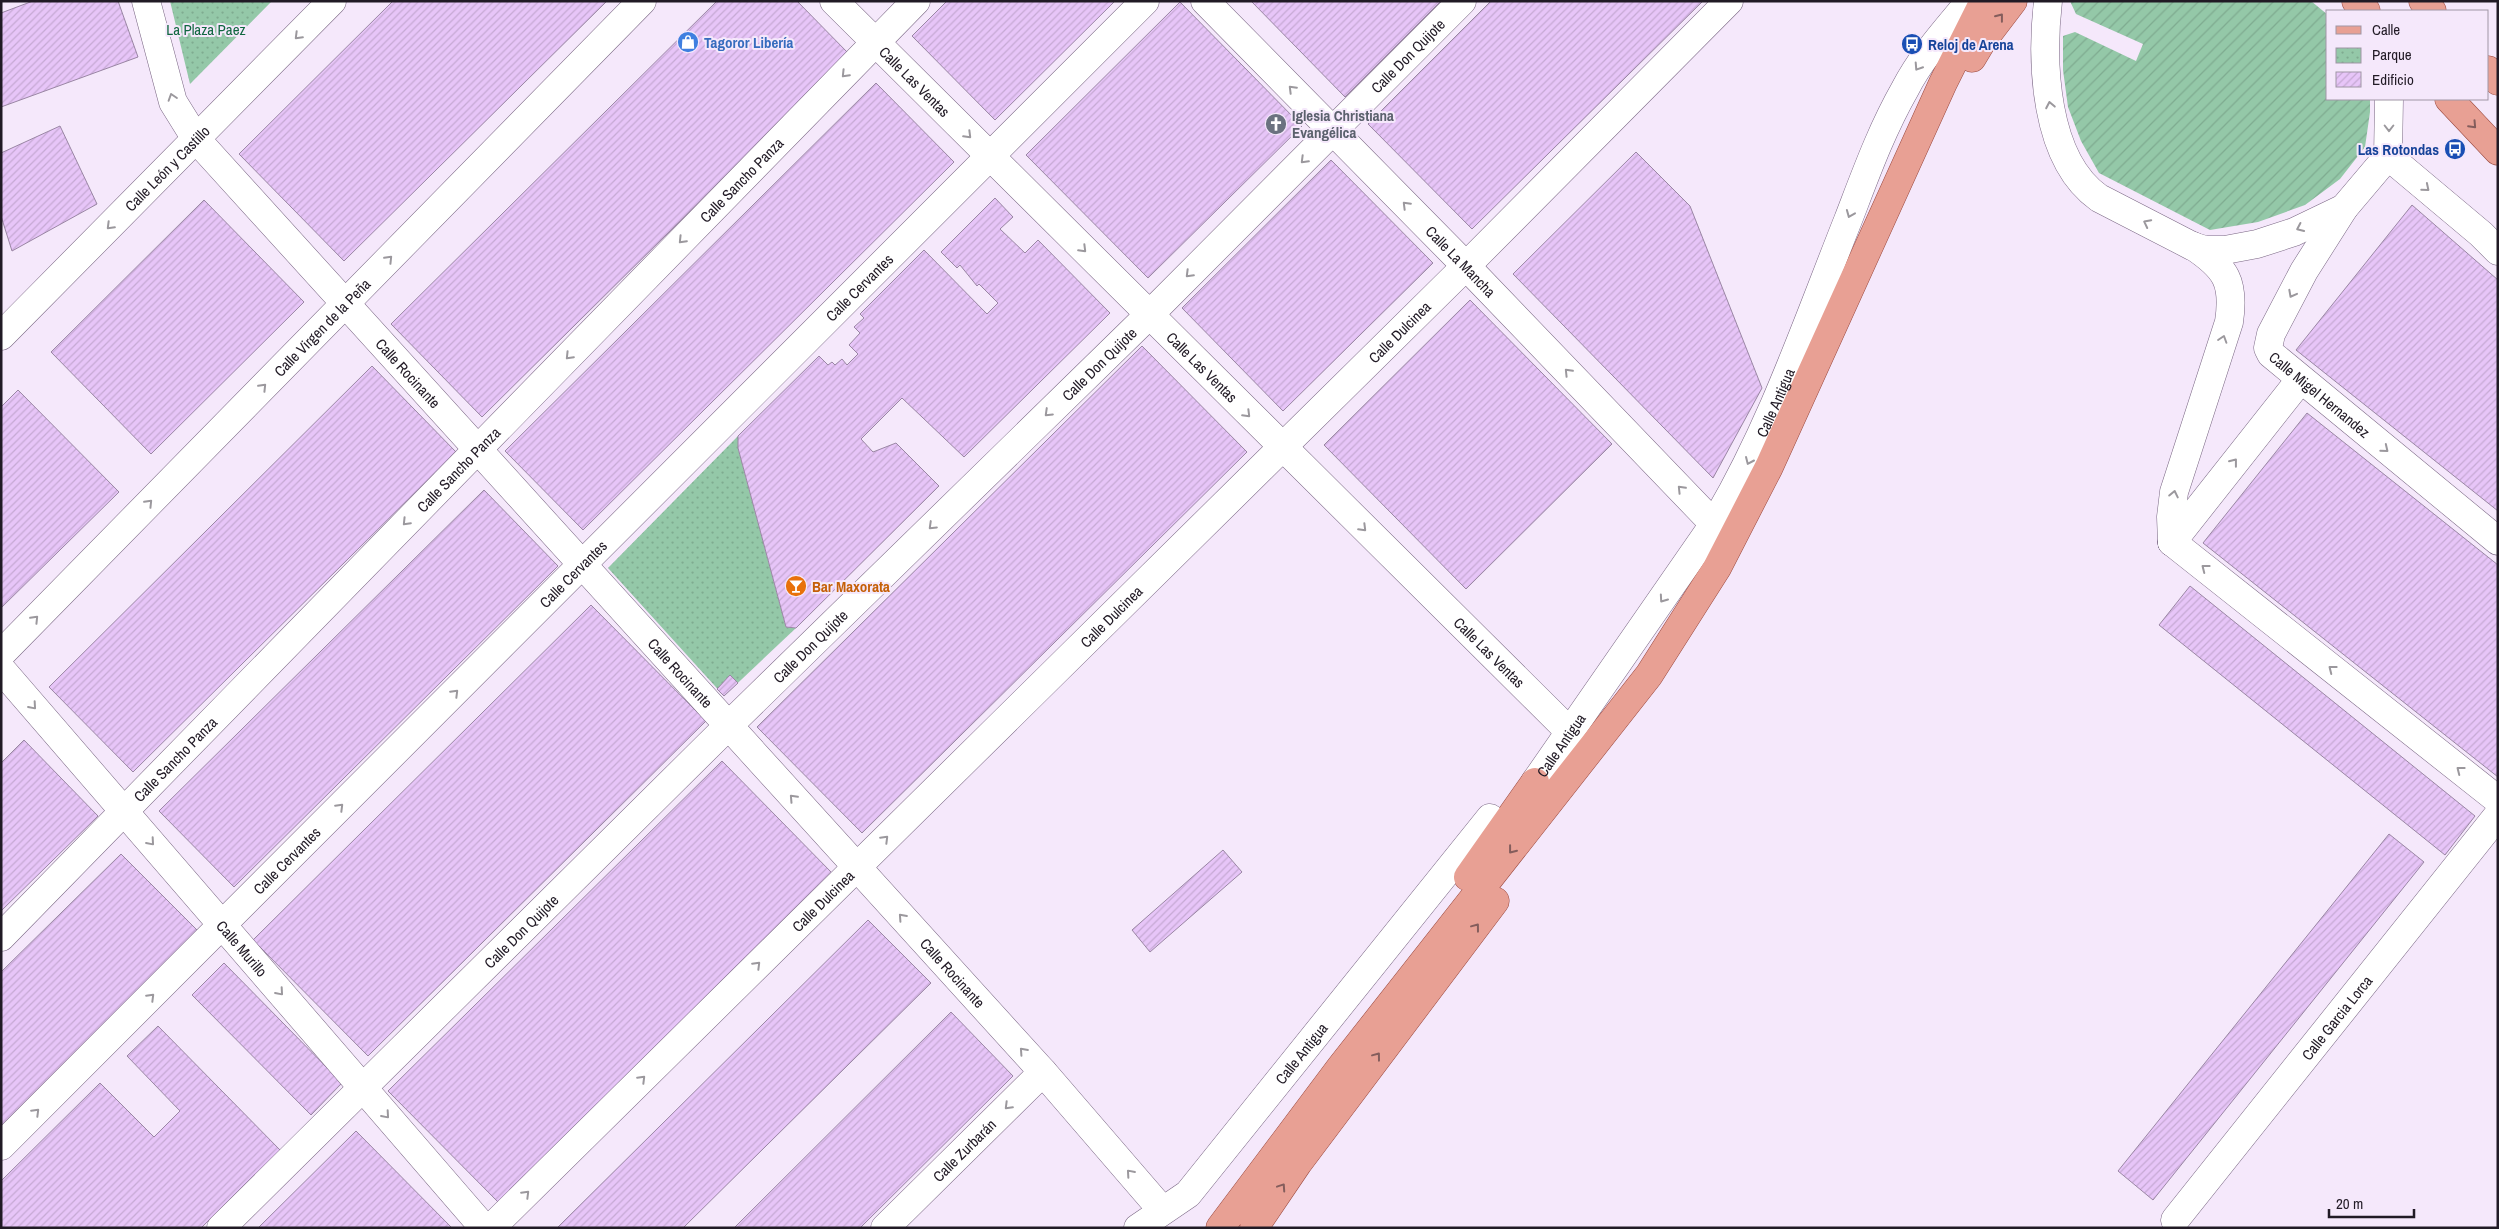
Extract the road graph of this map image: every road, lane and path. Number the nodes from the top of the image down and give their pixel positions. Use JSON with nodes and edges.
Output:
{"nodes":[{"id":1,"x":146,"y":1,"type":"edge"},
{"id":2,"x":332,"y":1,"type":"edge"},
{"id":3,"x":642,"y":1,"type":"edge"},
{"id":4,"x":834,"y":1,"type":"edge"},
{"id":5,"x":916,"y":1,"type":"edge"},
{"id":6,"x":1145,"y":1,"type":"edge"},
{"id":7,"x":1205,"y":1,"type":"edge"},
{"id":8,"x":1462,"y":1,"type":"edge"},
{"id":9,"x":1729,"y":1,"type":"edge"},
{"id":10,"x":1970,"y":1,"type":"edge"},
{"id":11,"x":1984,"y":1,"type":"edge"},
{"id":12,"x":2013,"y":1,"type":"edge"},
{"id":13,"x":2048,"y":1,"type":"edge"},
{"id":14,"x":2356,"y":1,"type":"edge"},
{"id":15,"x":2365,"y":10,"type":"edge"},
{"id":16,"x":875,"y":42,"type":"junction"},
{"id":17,"x":2489,"y":71,"type":"edge"},
{"id":18,"x":2498,"y":81,"type":"edge"},
{"id":19,"x":2389,"y":100,"type":"edge"},
{"id":20,"x":2450,"y":100,"type":"edge"},
{"id":21,"x":1333,"y":131,"type":"junction"},
{"id":22,"x":196,"y":139,"type":"junction"},
{"id":23,"x":2498,"y":151,"type":"edge"},
{"id":24,"x":2388,"y":156,"type":"junction"},
{"id":25,"x":990,"y":157,"type":"junction"},
{"id":26,"x":2344,"y":208,"type":"junction"},
{"id":27,"x":2192,"y":246,"type":"junction"},
{"id":28,"x":2498,"y":251,"type":"edge"},
{"id":29,"x":1466,"y":266,"type":"junction"},
{"id":30,"x":345,"y":304,"type":"junction"},
{"id":31,"x":1149,"y":315,"type":"junction"},
{"id":32,"x":1,"y":336,"type":"edge"},
{"id":33,"x":2300,"y":380,"type":"junction"},
{"id":34,"x":1282,"y":448,"type":"junction"},
{"id":35,"x":477,"y":450,"type":"junction"},
{"id":36,"x":1714,"y":524,"type":"junction"},
{"id":37,"x":2498,"y":541,"type":"edge"},
{"id":38,"x":2172,"y":542,"type":"junction"},
{"id":39,"x":582,"y":565,"type":"junction"},
{"id":40,"x":1,"y":654,"type":"edge"},
{"id":41,"x":1,"y":669,"type":"edge"},
{"id":42,"x":727,"y":726,"type":"junction"},
{"id":43,"x":1570,"y":732,"type":"junction"},
{"id":44,"x":1535,"y":782,"type":"joint"},
{"id":45,"x":2498,"y":800,"type":"edge"},
{"id":46,"x":124,"y":811,"type":"junction"},
{"id":47,"x":2498,"y":815,"type":"edge"},
{"id":48,"x":1490,"y":818,"type":"dead end"},
{"id":49,"x":857,"y":867,"type":"junction"},
{"id":50,"x":222,"y":925,"type":"junction"},
{"id":51,"x":1,"y":937,"type":"edge"},
{"id":52,"x":1042,"y":1072,"type":"junction"},
{"id":53,"x":363,"y":1088,"type":"junction"},
{"id":54,"x":1,"y":1146,"type":"edge"},
{"id":55,"x":1162,"y":1210,"type":"junction"},
{"id":56,"x":2175,"y":1220,"type":"dead end"},
{"id":57,"x":221,"y":1228,"type":"edge"},
{"id":58,"x":484,"y":1228,"type":"edge"},
{"id":59,"x":491,"y":1228,"type":"edge"},
{"id":60,"x":885,"y":1228,"type":"edge"},
{"id":61,"x":1138,"y":1228,"type":"edge"},
{"id":62,"x":1219,"y":1228,"type":"edge"},
{"id":63,"x":1254,"y":1228,"type":"edge"}],
"edges":[{"from":22,"to":1,"type":"street","name":"Calle Rocinante","one_way":true},
{"from":2,"to":22,"type":"street","name":"Calle León y Castillo","one_way":true},
{"from":30,"to":3,"type":"street","name":"Calle Virgen de la Peña","one_way":true},
{"from":4,"to":16,"type":"street","name":"Calle Las Ventas"},
{"from":5,"to":16,"type":"street","name":"Calle Sancho Panza"},
{"from":6,"to":25,"type":"street","name":"Calle Cervantes"},
{"from":21,"to":7,"type":"street","name":"Calle La Mancha","one_way":true},
{"from":8,"to":21,"type":"street","name":"Calle Don Quijote"},
{"from":9,"to":29,"type":"street","name":"Calle Dulcinea"},
{"from":10,"to":36,"type":"street","name":"Calle Antigua","one_way":true},
{"from":11,"to":62,"type":"main road","one_way":true},
{"from":63,"to":12,"type":"main road","one_way":true},
{"from":27,"to":13,"type":"street","one_way":true},
{"from":14,"to":15,"type":"main road"},
{"from":16,"to":25,"type":"street","name":"Calle Las Ventas","one_way":true},
{"from":16,"to":35,"type":"street","name":"Calle Sancho Panza","one_way":true},
{"from":17,"to":18,"type":"main road"},
{"from":19,"to":24,"type":"street","one_way":true},
{"from":20,"to":23,"type":"main road","one_way":true},
{"from":29,"to":21,"type":"street","name":"Calle La Mancha","one_way":true},
{"from":21,"to":31,"type":"street","name":"Calle Don Quijote","one_way":true},
{"from":22,"to":30,"type":"street","name":"Calle Rocinante"},
{"from":22,"to":32,"type":"street","name":"Calle León y Castillo","one_way":true},
{"from":24,"to":26,"type":"street","name":"Calle Migel Hernandez"},
{"from":24,"to":28,"type":"street","one_way":true},
{"from":25,"to":31,"type":"street","name":"Calle Las Ventas","one_way":true},
{"from":25,"to":39,"type":"street","name":"Calle Cervantes"},
{"from":26,"to":27,"type":"street","one_way":true},
{"from":26,"to":33,"type":"street","name":"Calle Migel Hernandez","one_way":true},
{"from":38,"to":27,"type":"street","one_way":true},
{"from":29,"to":34,"type":"street","name":"Calle Dulcinea"},
{"from":36,"to":29,"type":"street","name":"Calle La Mancha","one_way":true},
{"from":30,"to":35,"type":"street","name":"Calle Rocinante"},
{"from":40,"to":30,"type":"street","name":"Calle Virgen de la Peña","one_way":true},
{"from":31,"to":34,"type":"street","name":"Calle Las Ventas","one_way":true},
{"from":31,"to":42,"type":"street","name":"Calle Don Quijote","one_way":true},
{"from":33,"to":37,"type":"street","name":"Calle Migel Hernandez","one_way":true},
{"from":38,"to":33,"type":"street","one_way":true},
{"from":34,"to":43,"type":"street","name":"Calle Las Ventas","one_way":true},
{"from":49,"to":34,"type":"street","name":"Calle Dulcinea","one_way":true},
{"from":35,"to":39,"type":"street","name":"Calle Rocinante"},
{"from":35,"to":46,"type":"street","name":"Calle Sancho Panza","one_way":true},
{"from":36,"to":43,"type":"street","name":"Calle Antigua","one_way":true},
{"from":45,"to":38,"type":"street","one_way":true},
{"from":39,"to":42,"type":"street","name":"Calle Rocinante"},
{"from":50,"to":39,"type":"street","name":"Calle Cervantes","one_way":true},
{"from":41,"to":46,"type":"street","name":"Calle Murillo","one_way":true},
{"from":49,"to":42,"type":"street","name":"Calle Rocinante","one_way":true},
{"from":42,"to":53,"type":"street","name":"Calle Don Quijote"},
{"from":43,"to":44,"type":"street","name":"Calle Antigua"},
{"from":44,"to":62,"type":"main road"},
{"from":46,"to":50,"type":"street","name":"Calle Murillo","one_way":true},
{"from":46,"to":51,"type":"street","name":"Calle Sancho Panza"},
{"from":47,"to":56,"type":"street","name":"Calle Garcia Lorca"},
{"from":48,"to":55,"type":"street","name":"Calle Antigua"},
{"from":52,"to":49,"type":"street","name":"Calle Rocinante","one_way":true},
{"from":59,"to":49,"type":"street","name":"Calle Dulcinea","one_way":true},
{"from":50,"to":53,"type":"street","name":"Calle Murillo","one_way":true},
{"from":54,"to":50,"type":"street","name":"Calle Cervantes","one_way":true},
{"from":55,"to":52,"type":"street","name":"Calle Rocinante","one_way":true},
{"from":52,"to":60,"type":"street","name":"Calle Zurbarán","one_way":true},
{"from":53,"to":57,"type":"street","name":"Calle Don Quijote"},
{"from":53,"to":58,"type":"street","name":"Calle Murillo","one_way":true},
{"from":55,"to":61,"type":"street","name":"Calle Antigua"}]}
